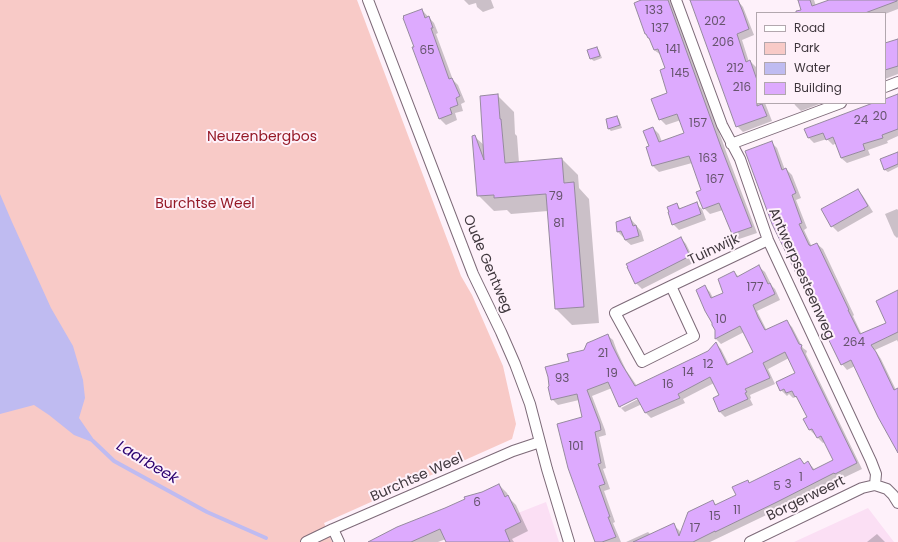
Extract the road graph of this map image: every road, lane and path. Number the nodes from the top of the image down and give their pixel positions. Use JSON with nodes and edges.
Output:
{"nodes":[{"id":1,"x":368,"y":0,"type":"edge"},
{"id":2,"x":676,"y":0,"type":"edge"},
{"id":3,"x":898,"y":82,"type":"edge"},
{"id":4,"x":886,"y":87,"type":"edge"},
{"id":5,"x":838,"y":104,"type":"edge"},
{"id":6,"x":731,"y":144,"type":"junction"},
{"id":7,"x":768,"y":240,"type":"junction"},
{"id":8,"x":671,"y":286,"type":"junction"},
{"id":9,"x":540,"y":442,"type":"junction"},
{"id":10,"x":875,"y":485,"type":"junction"},
{"id":11,"x":898,"y":502,"type":"edge"},
{"id":12,"x":333,"y":529,"type":"junction"},
{"id":13,"x":306,"y":542,"type":"edge"},
{"id":14,"x":339,"y":542,"type":"edge"},
{"id":15,"x":569,"y":542,"type":"edge"},
{"id":16,"x":750,"y":542,"type":"edge"}],
"edges":[{"from":1,"to":9,"type":"street","name":"Oude Gentweg"},
{"from":2,"to":6,"type":"street","name":"Antwerpsesteenweg"},
{"from":3,"to":4,"type":"street"},
{"from":5,"to":6,"type":"street"},
{"from":6,"to":7,"type":"street","name":"Antwerpsesteenweg"},
{"from":7,"to":8,"type":"street","name":"Tuinwijk"},
{"from":7,"to":10,"type":"street","name":"Antwerpsesteenweg"},
{"from":8,"to":8,"type":"street","name":"Tuinwijk"},
{"from":9,"to":12,"type":"street","name":"Burchtse Weel"},
{"from":9,"to":15,"type":"street","name":"Oude Gentweg"},
{"from":10,"to":11,"type":"street"},
{"from":10,"to":16,"type":"street","name":"Borgerweert"},
{"from":12,"to":13,"type":"street","name":"Burchtse Weel"},
{"from":12,"to":14,"type":"street"}]}
